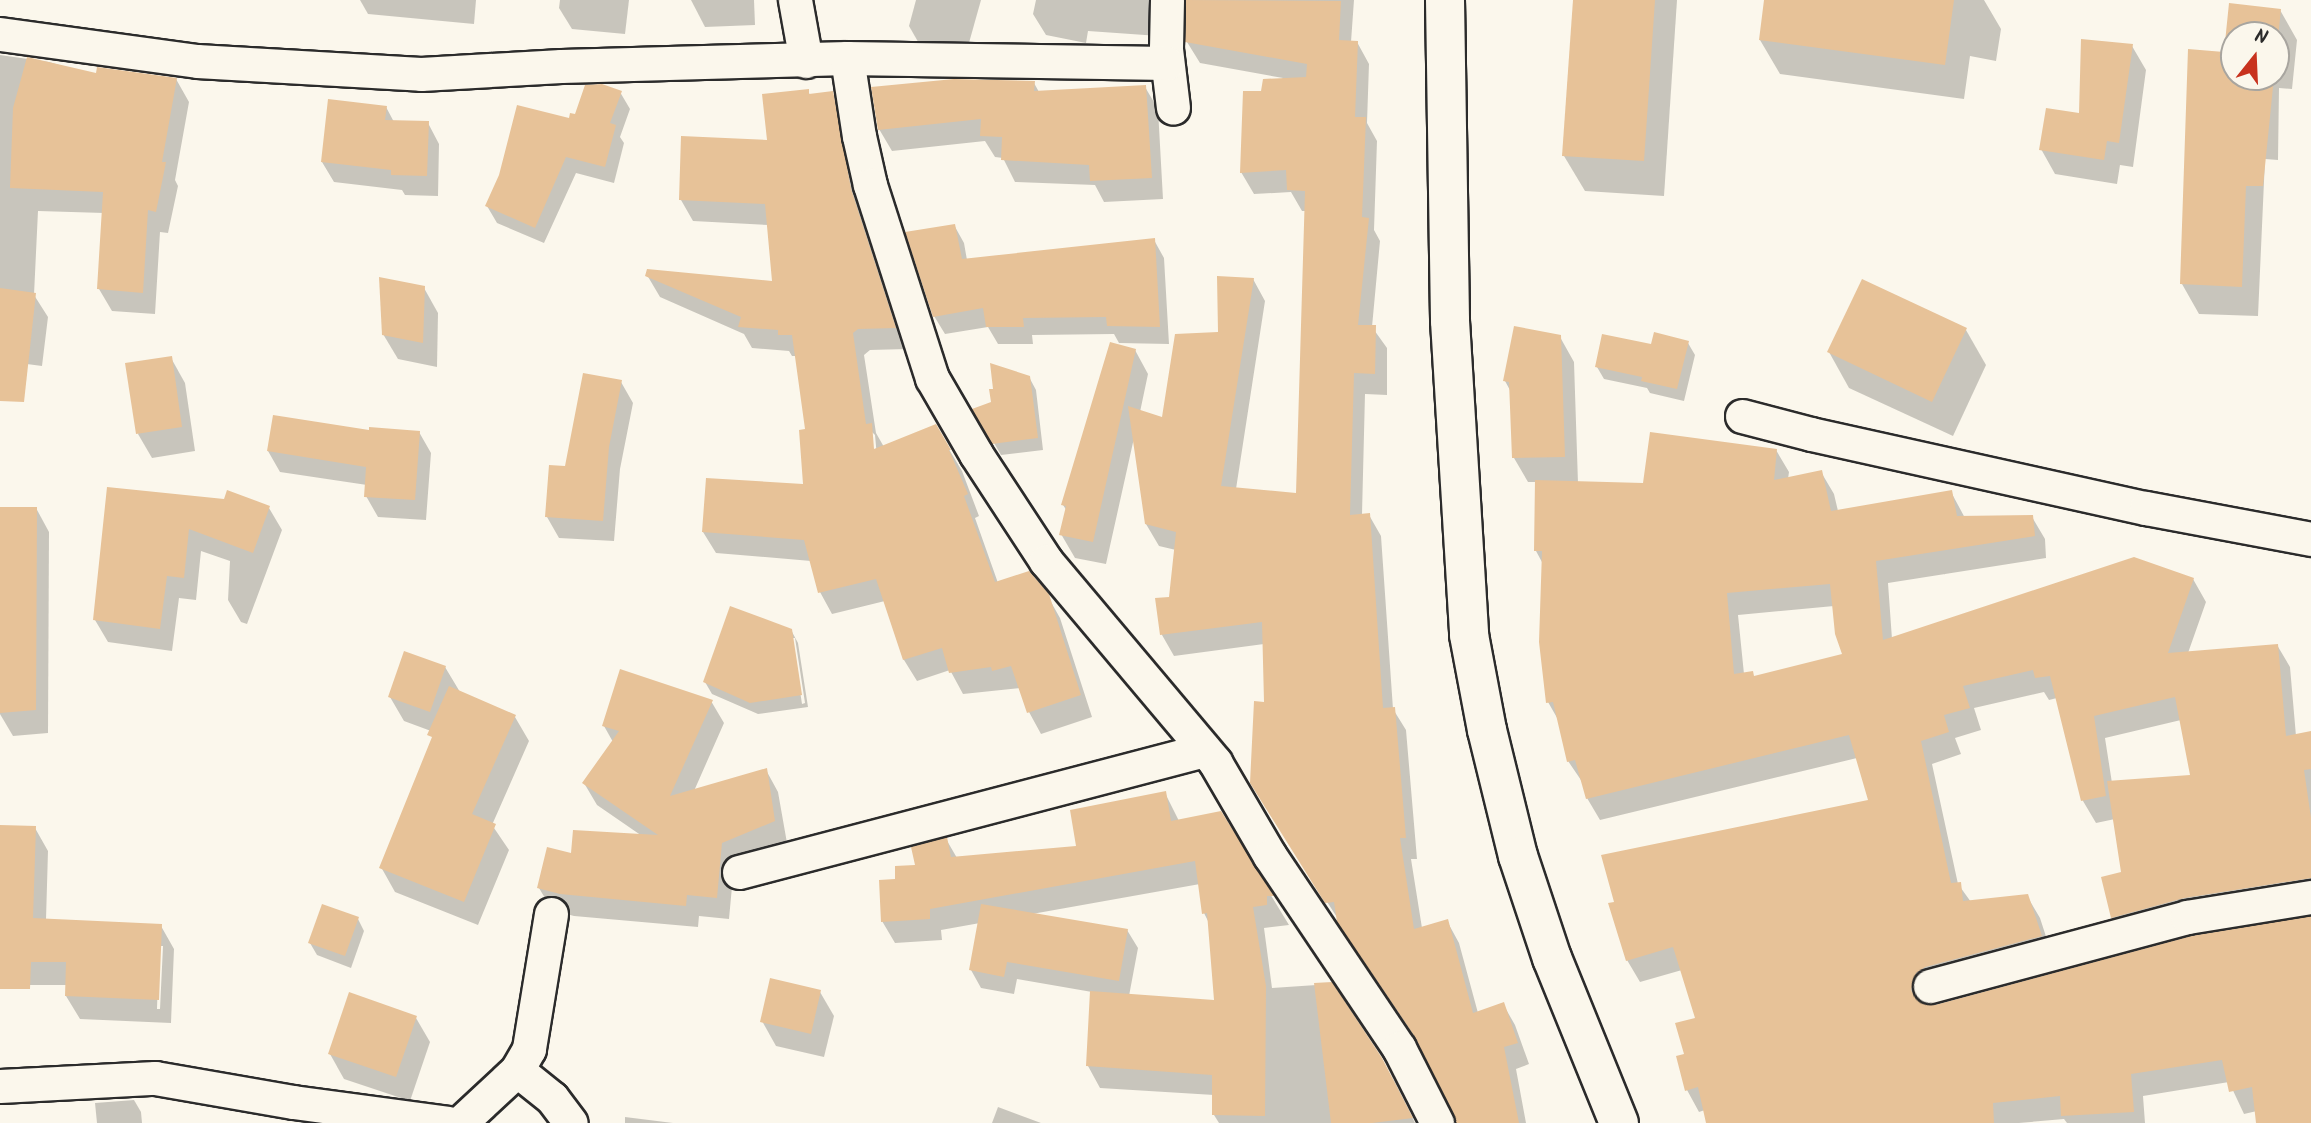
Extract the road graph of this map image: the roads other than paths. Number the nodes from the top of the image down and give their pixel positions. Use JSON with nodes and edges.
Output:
{"nodes":[{"id":1,"x":795,"y":0,"type":"edge"},
{"id":2,"x":1167,"y":0,"type":"edge"},
{"id":3,"x":1445,"y":0,"type":"edge"},
{"id":4,"x":0,"y":34,"type":"edge"},
{"id":5,"x":847,"y":58,"type":"junction"},
{"id":6,"x":806,"y":61,"type":"junction"},
{"id":7,"x":1167,"y":63,"type":"junction"},
{"id":8,"x":1173,"y":108,"type":"dead end"},
{"id":9,"x":1742,"y":416,"type":"dead end"},
{"id":10,"x":2311,"y":539,"type":"edge"},
{"id":11,"x":1204,"y":750,"type":"junction"},
{"id":12,"x":739,"y":872,"type":"dead end"},
{"id":13,"x":2311,"y":897,"type":"edge"},
{"id":14,"x":551,"y":914,"type":"dead end"},
{"id":15,"x":1930,"y":986,"type":"dead end"},
{"id":16,"x":517,"y":1070,"type":"junction"},
{"id":17,"x":0,"y":1086,"type":"edge"},
{"id":18,"x":448,"y":1123,"type":"edge"},
{"id":19,"x":460,"y":1123,"type":"edge"},
{"id":20,"x":571,"y":1123,"type":"edge"},
{"id":21,"x":1437,"y":1123,"type":"edge"},
{"id":22,"x":1619,"y":1123,"type":"edge"}],
"edges":[{"from":1,"to":6,"type":"street"},
{"from":2,"to":7,"type":"street"},
{"from":3,"to":22,"type":"highway"},
{"from":4,"to":6,"type":"street"},
{"from":5,"to":6,"type":"street"},
{"from":5,"to":7,"type":"street"},
{"from":5,"to":11,"type":"street"},
{"from":7,"to":8,"type":"street"},
{"from":9,"to":10,"type":"street"},
{"from":11,"to":12,"type":"street"},
{"from":11,"to":21,"type":"street"},
{"from":13,"to":15,"type":"street"},
{"from":14,"to":16,"type":"street"},
{"from":16,"to":19,"type":"street"},
{"from":16,"to":20,"type":"street"},
{"from":17,"to":18,"type":"street"}]}
